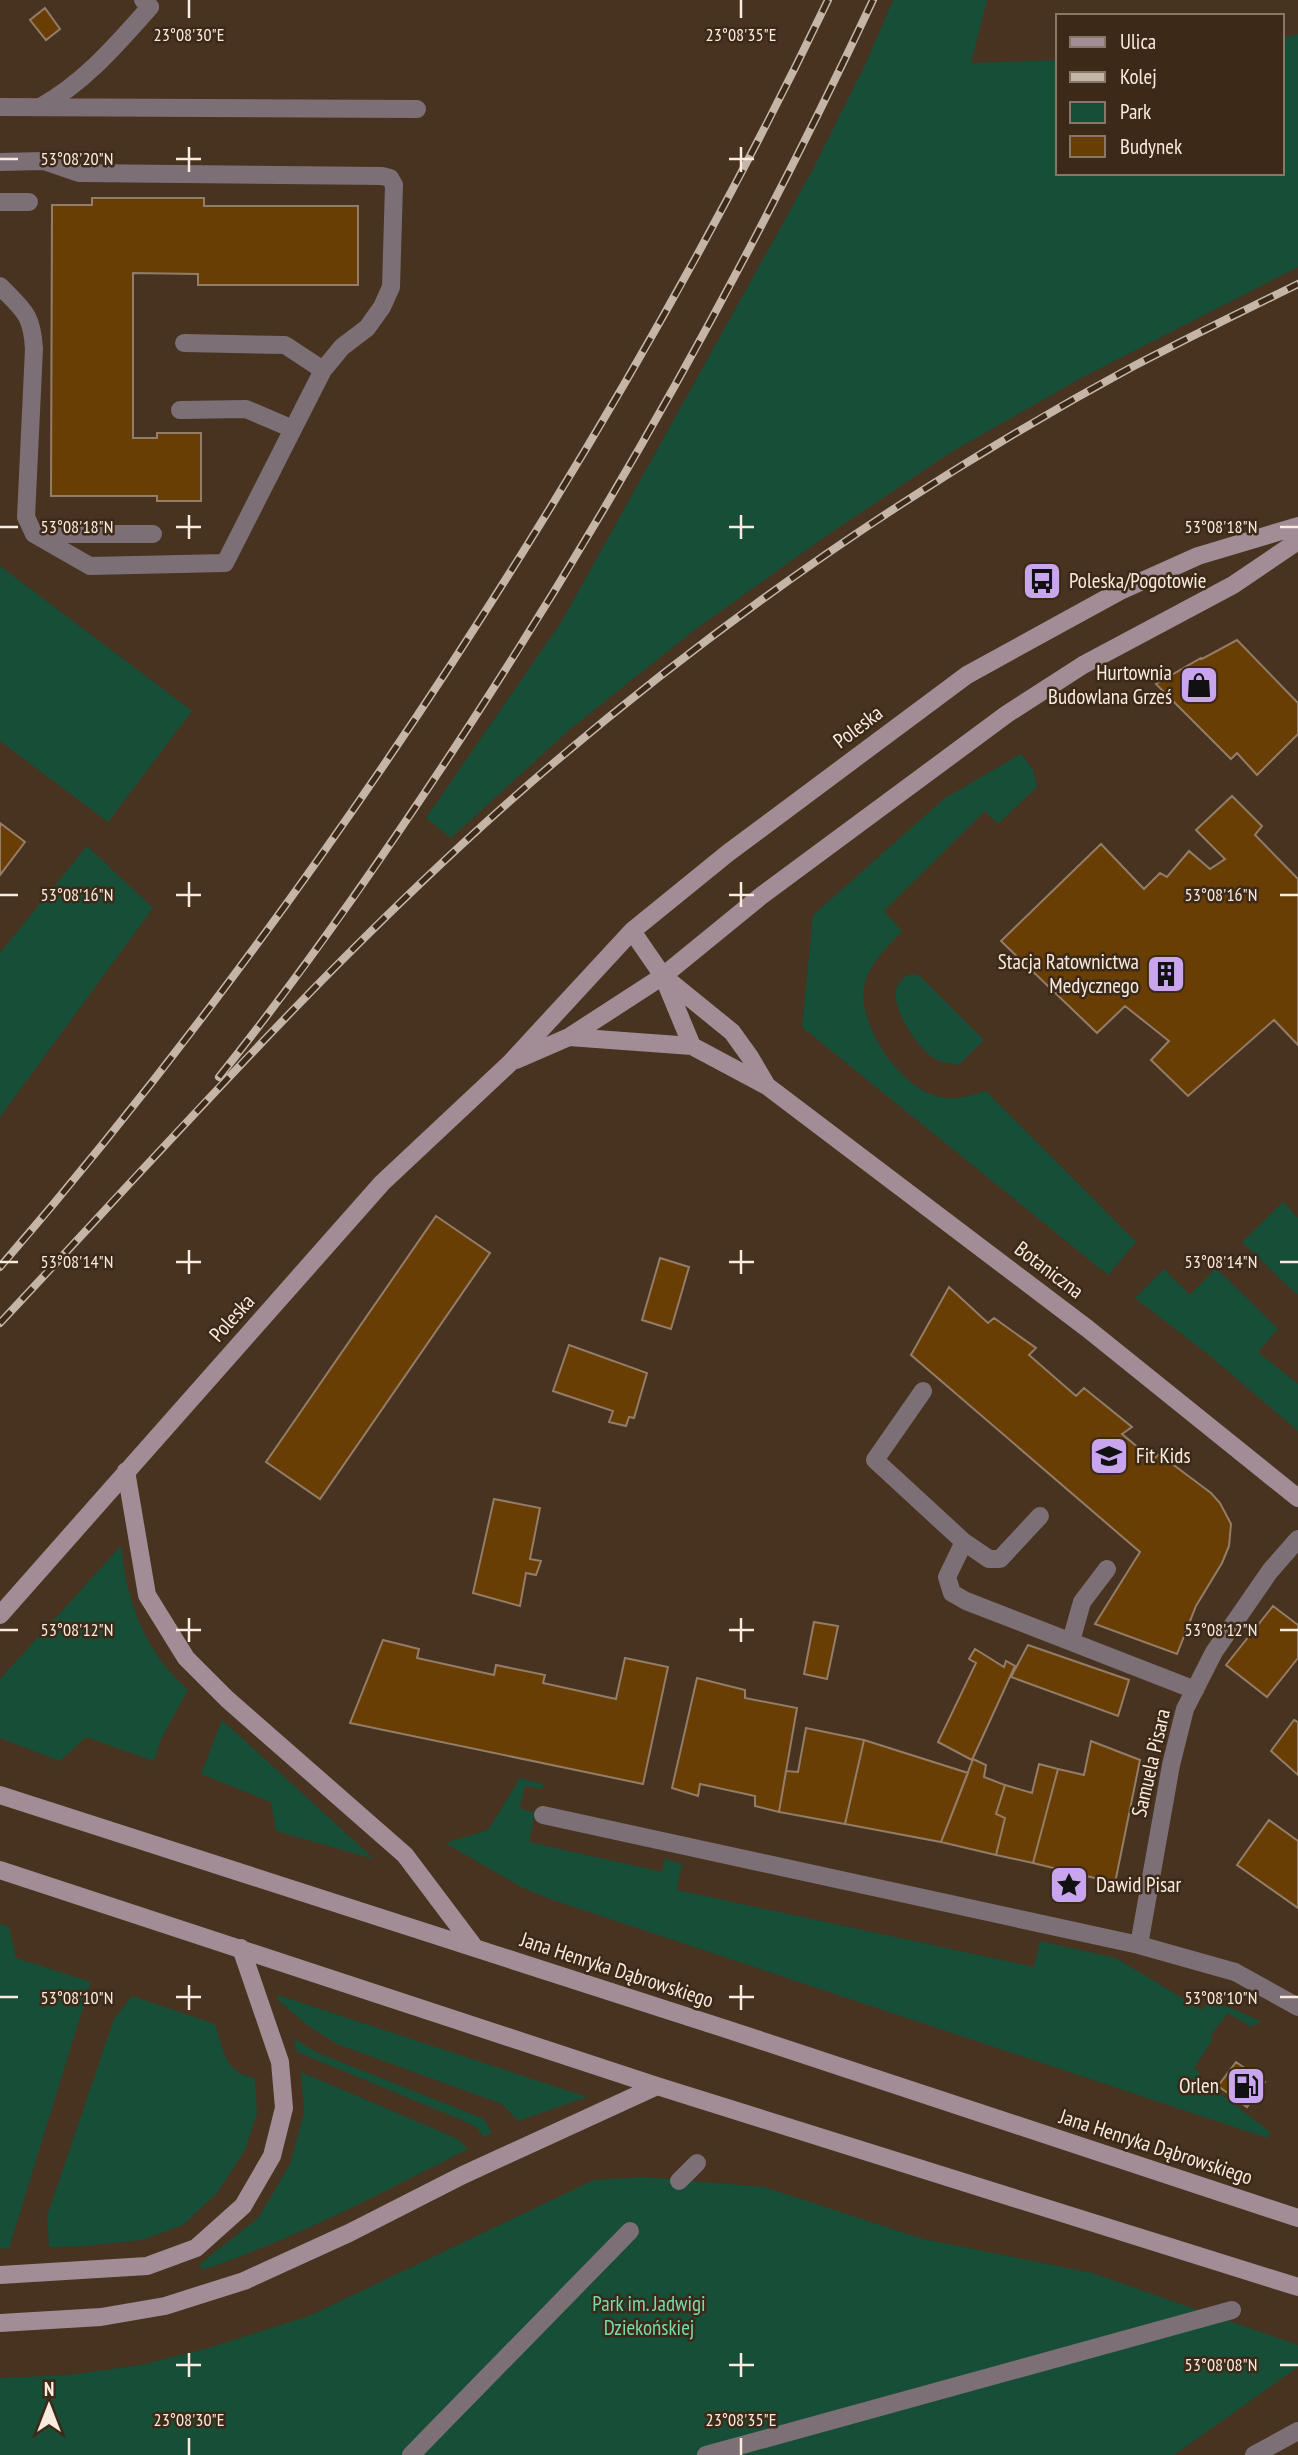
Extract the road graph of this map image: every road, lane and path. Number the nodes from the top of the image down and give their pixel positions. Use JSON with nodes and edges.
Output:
{"nodes":[{"id":1,"x":147,"y":4,"type":"edge"},
{"id":2,"x":0,"y":107,"type":"edge"},
{"id":3,"x":37,"y":108,"type":"junction"},
{"id":4,"x":417,"y":109,"type":"dead end"},
{"id":5,"x":0,"y":162,"type":"edge"},
{"id":6,"x":0,"y":202,"type":"edge"},
{"id":7,"x":29,"y":202,"type":"dead end"},
{"id":8,"x":0,"y":286,"type":"edge"},
{"id":9,"x":184,"y":343,"type":"dead end"},
{"id":10,"x":323,"y":370,"type":"junction"},
{"id":11,"x":180,"y":410,"type":"dead end"},
{"id":12,"x":293,"y":429,"type":"junction"},
{"id":13,"x":1298,"y":526,"type":"edge"},
{"id":14,"x":34,"y":534,"type":"junction"},
{"id":15,"x":153,"y":534,"type":"dead end"},
{"id":16,"x":1298,"y":541,"type":"edge"},
{"id":17,"x":632,"y":931,"type":"junction"},
{"id":18,"x":663,"y":976,"type":"junction"},
{"id":19,"x":569,"y":1037,"type":"junction"},
{"id":20,"x":692,"y":1046,"type":"junction"},
{"id":21,"x":510,"y":1063,"type":"junction"},
{"id":22,"x":767,"y":1086,"type":"junction"},
{"id":23,"x":923,"y":1391,"type":"dead end"},
{"id":24,"x":126,"y":1471,"type":"junction"},
{"id":25,"x":1298,"y":1498,"type":"edge"},
{"id":26,"x":1040,"y":1516,"type":"dead end"},
{"id":27,"x":1298,"y":1539,"type":"edge"},
{"id":28,"x":964,"y":1542,"type":"junction"},
{"id":29,"x":1107,"y":1569,"type":"dead end"},
{"id":30,"x":0,"y":1615,"type":"edge"},
{"id":31,"x":1071,"y":1642,"type":"junction"},
{"id":32,"x":1195,"y":1690,"type":"junction"},
{"id":33,"x":0,"y":1795,"type":"edge"},
{"id":34,"x":543,"y":1815,"type":"dead end"},
{"id":35,"x":0,"y":1870,"type":"edge"},
{"id":36,"x":1139,"y":1945,"type":"junction"},
{"id":37,"x":241,"y":1948,"type":"junction"},
{"id":38,"x":475,"y":1948,"type":"junction"},
{"id":39,"x":1298,"y":2007,"type":"edge"},
{"id":40,"x":657,"y":2085,"type":"junction"},
{"id":41,"x":697,"y":2163,"type":"dead end"},
{"id":42,"x":679,"y":2181,"type":"dead end"},
{"id":43,"x":1298,"y":2218,"type":"edge"},
{"id":44,"x":630,"y":2231,"type":"dead end"},
{"id":45,"x":0,"y":2275,"type":"edge"},
{"id":46,"x":1298,"y":2287,"type":"edge"},
{"id":47,"x":1232,"y":2310,"type":"dead end"},
{"id":48,"x":0,"y":2323,"type":"edge"},
{"id":49,"x":1298,"y":2431,"type":"edge"},
{"id":50,"x":411,"y":2455,"type":"edge"},
{"id":51,"x":706,"y":2455,"type":"edge"},
{"id":52,"x":1254,"y":2455,"type":"edge"}],
"edges":[{"from":1,"to":3,"type":"street"},
{"from":2,"to":3,"type":"street"},
{"from":3,"to":4,"type":"street"},
{"from":5,"to":10,"type":"street"},
{"from":6,"to":7,"type":"street"},
{"from":8,"to":14,"type":"street"},
{"from":9,"to":10,"type":"street"},
{"from":10,"to":12,"type":"street"},
{"from":11,"to":12,"type":"street"},
{"from":12,"to":14,"type":"street"},
{"from":13,"to":17,"type":"main road","name":"Poleska"},
{"from":14,"to":15,"type":"street"},
{"from":16,"to":18,"type":"main road","name":"Poleska"},
{"from":17,"to":18,"type":"main road","name":"Botaniczna"},
{"from":17,"to":21,"type":"main road","name":"Poleska"},
{"from":18,"to":19,"type":"main road","name":"Poleska"},
{"from":18,"to":20,"type":"main road","name":"Botaniczna"},
{"from":18,"to":22,"type":"main road","name":"Botaniczna"},
{"from":19,"to":20,"type":"main road","name":"Botaniczna"},
{"from":19,"to":21,"type":"main road","name":"Poleska"},
{"from":20,"to":22,"type":"main road","name":"Botaniczna"},
{"from":21,"to":24,"type":"main road","name":"Poleska"},
{"from":22,"to":25,"type":"main road","name":"Botaniczna"},
{"from":23,"to":28,"type":"street"},
{"from":24,"to":30,"type":"main road","name":"Poleska"},
{"from":24,"to":38,"type":"main road"},
{"from":26,"to":28,"type":"street"},
{"from":27,"to":32,"type":"street","name":"Samuela Pisara"},
{"from":28,"to":31,"type":"street"},
{"from":29,"to":31,"type":"street"},
{"from":31,"to":32,"type":"street"},
{"from":32,"to":36,"type":"street","name":"Samuela Pisara"},
{"from":33,"to":38,"type":"main road","name":"Jana Henryka Dąbrowskiego"},
{"from":34,"to":36,"type":"street"},
{"from":35,"to":37,"type":"main road"},
{"from":36,"to":39,"type":"street"},
{"from":37,"to":40,"type":"main road"},
{"from":37,"to":45,"type":"main road"},
{"from":38,"to":43,"type":"main road","name":"Jana Henryka Dąbrowskiego"},
{"from":40,"to":46,"type":"main road"},
{"from":40,"to":48,"type":"main road"},
{"from":41,"to":42,"type":"street"},
{"from":44,"to":50,"type":"street"},
{"from":47,"to":51,"type":"street"},
{"from":49,"to":52,"type":"street"}]}
